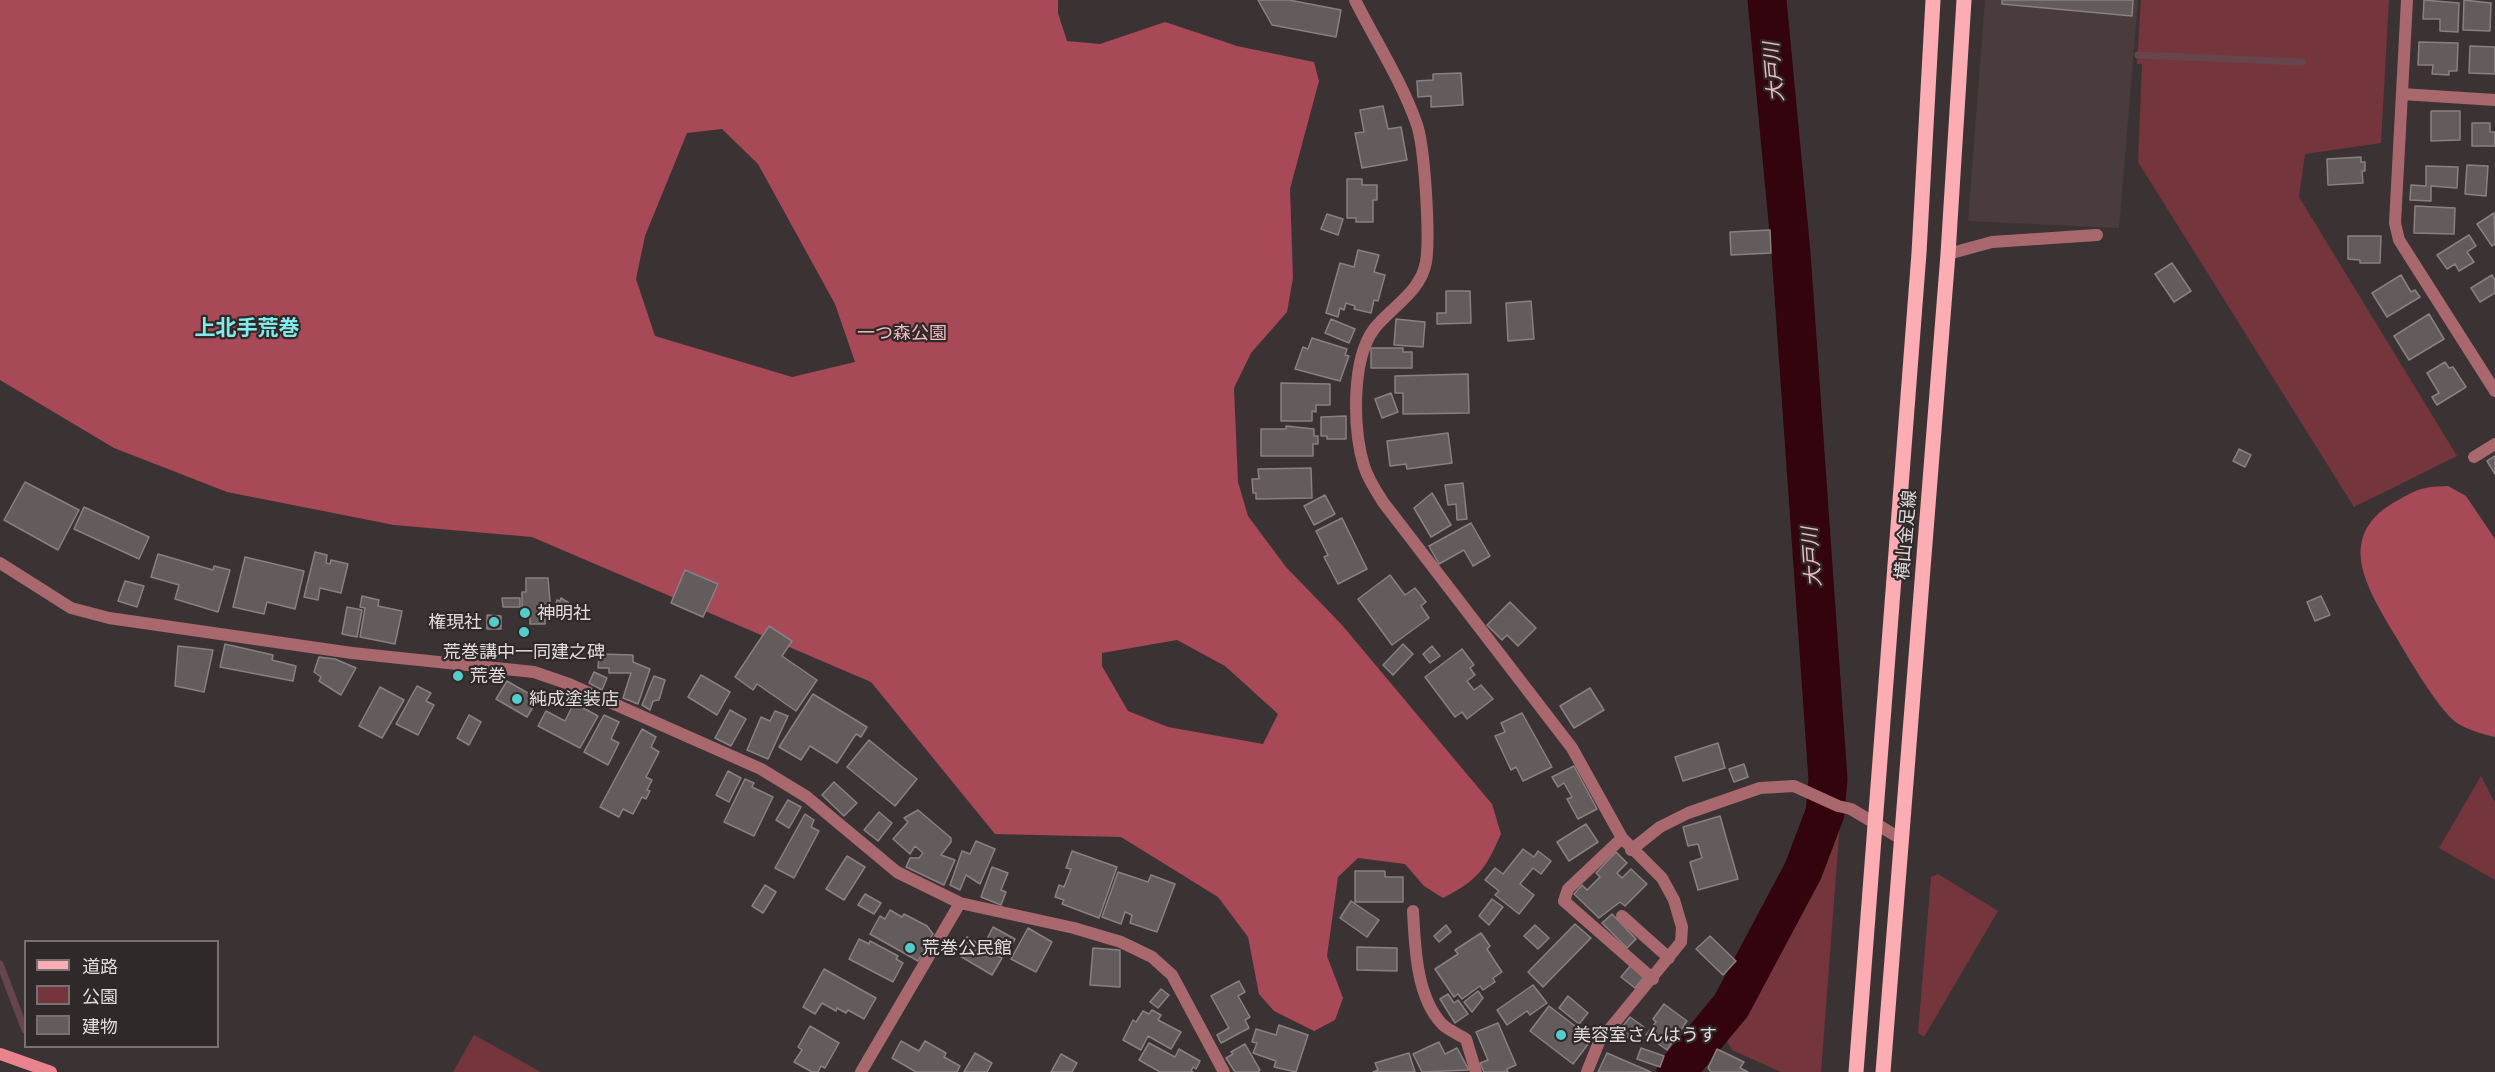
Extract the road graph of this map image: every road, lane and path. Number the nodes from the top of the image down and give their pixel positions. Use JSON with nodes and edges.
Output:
{"nodes":[{"id":1,"x":1355,"y":0,"type":"edge"},
{"id":2,"x":1933,"y":0,"type":"edge"},
{"id":3,"x":1964,"y":0,"type":"edge"},
{"id":4,"x":2407,"y":0,"type":"edge"},
{"id":5,"x":2402,"y":94,"type":"junction"},
{"id":6,"x":2495,"y":100,"type":"edge"},
{"id":7,"x":2097,"y":235,"type":"dead end"},
{"id":8,"x":1948,"y":254,"type":"junction"},
{"id":9,"x":2495,"y":391,"type":"edge"},
{"id":10,"x":2495,"y":444,"type":"edge"},
{"id":11,"x":2474,"y":457,"type":"dead end"},
{"id":12,"x":0,"y":563,"type":"edge"},
{"id":13,"x":1877,"y":824,"type":"junction"},
{"id":14,"x":1622,"y":838,"type":"junction"},
{"id":15,"x":1903,"y":840,"type":"junction"},
{"id":16,"x":1631,"y":850,"type":"junction"},
{"id":17,"x":960,"y":903,"type":"junction"},
{"id":18,"x":1413,"y":911,"type":"dead end"},
{"id":19,"x":1622,"y":916,"type":"dead end"},
{"id":20,"x":1669,"y":958,"type":"junction"},
{"id":21,"x":1653,"y":979,"type":"junction"},
{"id":22,"x":0,"y":1054,"type":"edge"},
{"id":23,"x":51,"y":1072,"type":"edge"},
{"id":24,"x":861,"y":1072,"type":"edge"},
{"id":25,"x":1224,"y":1072,"type":"edge"},
{"id":26,"x":1476,"y":1072,"type":"edge"},
{"id":27,"x":1587,"y":1072,"type":"edge"},
{"id":28,"x":1856,"y":1072,"type":"edge"},
{"id":29,"x":1883,"y":1072,"type":"edge"}],
"edges":[{"from":1,"to":14,"type":"street"},
{"from":2,"to":13,"type":"main road","name":"横山金足線"},
{"from":3,"to":8,"type":"main road","name":"横山金足線"},
{"from":4,"to":5,"type":"street"},
{"from":5,"to":6,"type":"street"},
{"from":5,"to":9,"type":"street"},
{"from":7,"to":8,"type":"street"},
{"from":8,"to":15,"type":"main road","name":"横山金足線"},
{"from":10,"to":11,"type":"street"},
{"from":12,"to":17,"type":"street"},
{"from":13,"to":15,"type":"street"},
{"from":13,"to":16,"type":"street"},
{"from":13,"to":28,"type":"main road","name":"横山金足線"},
{"from":14,"to":16,"type":"street"},
{"from":14,"to":21,"type":"street"},
{"from":15,"to":29,"type":"main road","name":"横山金足線"},
{"from":16,"to":20,"type":"street"},
{"from":17,"to":24,"type":"street"},
{"from":17,"to":25,"type":"street"},
{"from":18,"to":26,"type":"street"},
{"from":19,"to":20,"type":"street"},
{"from":20,"to":21,"type":"street"},
{"from":21,"to":27,"type":"street"},
{"from":22,"to":23,"type":"street"}]}
